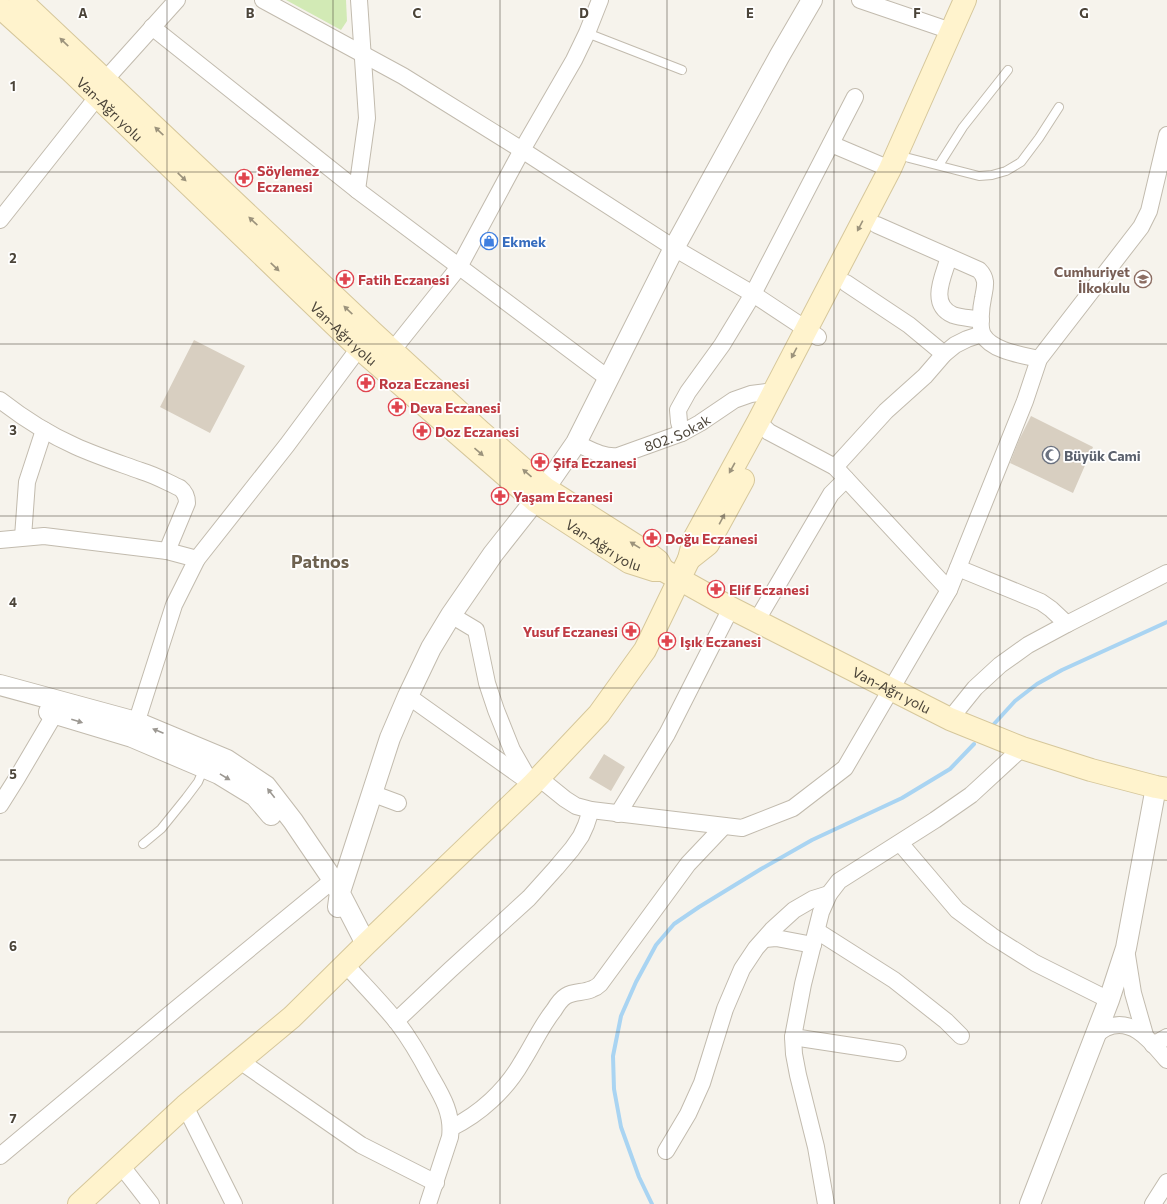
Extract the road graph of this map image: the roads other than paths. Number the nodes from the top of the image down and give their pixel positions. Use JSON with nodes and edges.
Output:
{"nodes":[{"id":1,"x":20,"y":0,"type":"edge"},
{"id":2,"x":177,"y":0,"type":"edge"},
{"id":3,"x":263,"y":0,"type":"edge"},
{"id":4,"x":359,"y":0,"type":"edge"},
{"id":5,"x":600,"y":0,"type":"edge"},
{"id":6,"x":812,"y":0,"type":"edge"},
{"id":7,"x":860,"y":0,"type":"edge"},
{"id":8,"x":965,"y":0,"type":"edge"},
{"id":9,"x":978,"y":0,"type":"edge"},
{"id":10,"x":0,"y":7,"type":"edge"},
{"id":11,"x":152,"y":27,"type":"junction"},
{"id":12,"x":951,"y":32,"type":"junction"},
{"id":13,"x":588,"y":33,"type":"junction"},
{"id":14,"x":362,"y":54,"type":"junction"},
{"id":15,"x":682,"y":70,"type":"dead end"},
{"id":16,"x":1008,"y":70,"type":"dead end"},
{"id":17,"x":101,"y":88,"type":"junction"},
{"id":18,"x":855,"y":97,"type":"dead end"},
{"id":19,"x":1059,"y":107,"type":"dead end"},
{"id":20,"x":1167,"y":135,"type":"edge"},
{"id":21,"x":831,"y":144,"type":"junction"},
{"id":22,"x":522,"y":150,"type":"junction"},
{"id":23,"x":909,"y":158,"type":"junction"},
{"id":24,"x":939,"y":165,"type":"junction"},
{"id":25,"x":890,"y":169,"type":"junction"},
{"id":26,"x":357,"y":190,"type":"junction"},
{"id":27,"x":0,"y":220,"type":"edge"},
{"id":28,"x":877,"y":225,"type":"junction"},
{"id":29,"x":674,"y":248,"type":"junction"},
{"id":30,"x":950,"y":256,"type":"junction"},
{"id":31,"x":459,"y":267,"type":"junction"},
{"id":32,"x":846,"y":283,"type":"junction"},
{"id":33,"x":752,"y":294,"type":"junction"},
{"id":34,"x":982,"y":327,"type":"junction"},
{"id":35,"x":812,"y":333,"type":"junction"},
{"id":36,"x":365,"y":340,"type":"junction"},
{"id":37,"x":392,"y":351,"type":"junction"},
{"id":38,"x":944,"y":354,"type":"junction"},
{"id":39,"x":1039,"y":359,"type":"junction"},
{"id":40,"x":609,"y":379,"type":"junction"},
{"id":41,"x":774,"y":391,"type":"junction"},
{"id":42,"x":0,"y":400,"type":"edge"},
{"id":43,"x":764,"y":427,"type":"junction"},
{"id":44,"x":44,"y":430,"type":"junction"},
{"id":45,"x":682,"y":433,"type":"junction"},
{"id":46,"x":576,"y":443,"type":"junction"},
{"id":47,"x":835,"y":467,"type":"junction"},
{"id":48,"x":846,"y":479,"type":"junction"},
{"id":49,"x":540,"y":494,"type":"junction"},
{"id":50,"x":23,"y":537,"type":"junction"},
{"id":51,"x":0,"y":540,"type":"edge"},
{"id":52,"x":167,"y":550,"type":"junction"},
{"id":53,"x":197,"y":559,"type":"junction"},
{"id":54,"x":958,"y":568,"type":"junction"},
{"id":55,"x":1167,"y":573,"type":"edge"},
{"id":56,"x":671,"y":575,"type":"junction"},
{"id":57,"x":949,"y":590,"type":"junction"},
{"id":58,"x":731,"y":608,"type":"junction"},
{"id":59,"x":451,"y":615,"type":"junction"},
{"id":60,"x":756,"y":620,"type":"junction"},
{"id":61,"x":1067,"y":624,"type":"junction"},
{"id":62,"x":0,"y":685,"type":"edge"},
{"id":63,"x":891,"y":689,"type":"junction"},
{"id":64,"x":408,"y":696,"type":"junction"},
{"id":65,"x":0,"y":697,"type":"edge"},
{"id":66,"x":58,"y":708,"type":"junction"},
{"id":67,"x":950,"y":719,"type":"junction"},
{"id":68,"x":134,"y":729,"type":"junction"},
{"id":69,"x":1022,"y":748,"type":"junction"},
{"id":70,"x":204,"y":767,"type":"junction"},
{"id":71,"x":536,"y":781,"type":"junction"},
{"id":72,"x":1161,"y":788,"type":"edge"},
{"id":73,"x":371,"y":793,"type":"junction"},
{"id":74,"x":398,"y":803,"type":"dead end"},
{"id":75,"x":0,"y":805,"type":"edge"},
{"id":76,"x":591,"y":810,"type":"junction"},
{"id":77,"x":618,"y":814,"type":"junction"},
{"id":78,"x":724,"y":826,"type":"junction"},
{"id":79,"x":900,"y":843,"type":"junction"},
{"id":80,"x":143,"y":844,"type":"dead end"},
{"id":81,"x":334,"y":892,"type":"junction"},
{"id":82,"x":829,"y":894,"type":"junction"},
{"id":83,"x":765,"y":938,"type":"junction"},
{"id":84,"x":815,"y":938,"type":"junction"},
{"id":85,"x":366,"y":944,"type":"junction"},
{"id":86,"x":1126,"y":948,"type":"junction"},
{"id":87,"x":345,"y":964,"type":"junction"},
{"id":88,"x":1109,"y":1000,"type":"junction"},
{"id":89,"x":396,"y":1021,"type":"junction"},
{"id":90,"x":1095,"y":1035,"type":"junction"},
{"id":91,"x":961,"y":1036,"type":"dead end"},
{"id":92,"x":793,"y":1037,"type":"junction"},
{"id":93,"x":1155,"y":1039,"type":"edge"},
{"id":94,"x":898,"y":1053,"type":"dead end"},
{"id":95,"x":1167,"y":1060,"type":"edge"},
{"id":96,"x":240,"y":1061,"type":"junction"},
{"id":97,"x":185,"y":1106,"type":"junction"},
{"id":98,"x":451,"y":1128,"type":"junction"},
{"id":99,"x":666,"y":1151,"type":"dead end"},
{"id":100,"x":0,"y":1156,"type":"edge"},
{"id":101,"x":120,"y":1164,"type":"junction"},
{"id":102,"x":1167,"y":1182,"type":"edge"},
{"id":103,"x":436,"y":1183,"type":"junction"},
{"id":104,"x":78,"y":1204,"type":"edge"},
{"id":105,"x":151,"y":1204,"type":"edge"},
{"id":106,"x":234,"y":1204,"type":"edge"},
{"id":107,"x":428,"y":1204,"type":"edge"},
{"id":108,"x":826,"y":1204,"type":"edge"},
{"id":109,"x":1030,"y":1204,"type":"edge"},
{"id":110,"x":1153,"y":1204,"type":"edge"}],
"edges":[{"from":17,"to":1,"type":"main road","one_way":true},
{"from":2,"to":11,"type":"street"},
{"from":3,"to":14,"type":"street"},
{"from":4,"to":14,"type":"street"},
{"from":5,"to":13,"type":"street"},
{"from":6,"to":29,"type":"street"},
{"from":7,"to":12,"type":"street"},
{"from":8,"to":12,"type":"main road"},
{"from":9,"to":23,"type":"main road"},
{"from":10,"to":17,"type":"main road","name":"Van-Ağrı yolu"},
{"from":11,"to":17,"type":"street"},
{"from":11,"to":26,"type":"street"},
{"from":12,"to":25,"type":"main road"},
{"from":13,"to":15,"type":"lane"},
{"from":13,"to":22,"type":"street"},
{"from":14,"to":22,"type":"street"},
{"from":14,"to":26,"type":"street"},
{"from":16,"to":24,"type":"lane"},
{"from":17,"to":27,"type":"street"},
{"from":17,"to":36,"type":"main road","name":"Van-Ağrı yolu"},
{"from":18,"to":21,"type":"street"},
{"from":19,"to":24,"type":"lane"},
{"from":20,"to":39,"type":"street"},
{"from":21,"to":25,"type":"street"},
{"from":21,"to":33,"type":"street"},
{"from":22,"to":29,"type":"street"},
{"from":22,"to":31,"type":"street"},
{"from":23,"to":24,"type":"lane"},
{"from":23,"to":28,"type":"main road"},
{"from":25,"to":35,"type":"main road","one_way":true},
{"from":26,"to":31,"type":"street"},
{"from":28,"to":30,"type":"street"},
{"from":28,"to":32,"type":"main road"},
{"from":29,"to":33,"type":"street"},
{"from":29,"to":40,"type":"street"},
{"from":30,"to":34,"type":"street"},
{"from":30,"to":34,"type":"street"},
{"from":31,"to":37,"type":"street"},
{"from":31,"to":40,"type":"street"},
{"from":32,"to":35,"type":"main road"},
{"from":32,"to":38,"type":"street"},
{"from":33,"to":35,"type":"street"},
{"from":33,"to":45,"type":"street"},
{"from":34,"to":38,"type":"street"},
{"from":34,"to":39,"type":"street"},
{"from":35,"to":41,"type":"main road","one_way":true},
{"from":35,"to":43,"type":"main road"},
{"from":36,"to":37,"type":"main road"},
{"from":36,"to":49,"type":"main road","name":"Van-Ağrı yolu","one_way":true},
{"from":36,"to":53,"type":"street"},
{"from":49,"to":37,"type":"main road","one_way":true},
{"from":38,"to":47,"type":"street"},
{"from":39,"to":54,"type":"street"},
{"from":40,"to":46,"type":"street"},
{"from":41,"to":43,"type":"main road"},
{"from":41,"to":45,"type":"street","name":"802. Sokak"},
{"from":42,"to":44,"type":"street"},
{"from":43,"to":47,"type":"street"},
{"from":43,"to":56,"type":"main road"},
{"from":44,"to":50,"type":"street"},
{"from":44,"to":52,"type":"street"},
{"from":45,"to":46,"type":"street","name":"802. Sokak"},
{"from":46,"to":49,"type":"street"},
{"from":47,"to":48,"type":"street"},
{"from":48,"to":57,"type":"street"},
{"from":48,"to":60,"type":"street"},
{"from":49,"to":56,"type":"main road","name":"Van-Ağrı yolu"},
{"from":49,"to":59,"type":"street"},
{"from":50,"to":51,"type":"street"},
{"from":50,"to":52,"type":"street"},
{"from":52,"to":53,"type":"street"},
{"from":53,"to":68,"type":"street"},
{"from":54,"to":57,"type":"street"},
{"from":54,"to":61,"type":"street"},
{"from":55,"to":61,"type":"street"},
{"from":56,"to":58,"type":"main road","name":"Van-Ağrı yolu"},
{"from":56,"to":71,"type":"main road"},
{"from":57,"to":63,"type":"street"},
{"from":58,"to":60,"type":"main road","name":"Van-Ağrı yolu"},
{"from":58,"to":77,"type":"street"},
{"from":59,"to":64,"type":"street"},
{"from":59,"to":71,"type":"street"},
{"from":60,"to":63,"type":"main road","name":"Van-Ağrı yolu"},
{"from":61,"to":67,"type":"street"},
{"from":62,"to":66,"type":"street"},
{"from":63,"to":67,"type":"main road","name":"Van-Ağrı yolu"},
{"from":63,"to":78,"type":"street"},
{"from":64,"to":71,"type":"street"},
{"from":64,"to":73,"type":"street"},
{"from":65,"to":66,"type":"street"},
{"from":66,"to":68,"type":"street"},
{"from":66,"to":75,"type":"street"},
{"from":67,"to":69,"type":"main road","name":"Van-Ağrı yolu"},
{"from":68,"to":70,"type":"street"},
{"from":81,"to":68,"type":"street","one_way":true},
{"from":69,"to":72,"type":"main road","name":"Van-Ağrı yolu"},
{"from":69,"to":79,"type":"street"},
{"from":70,"to":80,"type":"lane"},
{"from":70,"to":81,"type":"street","one_way":true},
{"from":71,"to":76,"type":"street"},
{"from":71,"to":85,"type":"main road"},
{"from":72,"to":86,"type":"street"},
{"from":73,"to":74,"type":"street"},
{"from":73,"to":81,"type":"street"},
{"from":76,"to":77,"type":"street"},
{"from":76,"to":89,"type":"street"},
{"from":77,"to":78,"type":"street"},
{"from":78,"to":98,"type":"street"},
{"from":79,"to":82,"type":"street"},
{"from":79,"to":88,"type":"street"},
{"from":81,"to":85,"type":"street"},
{"from":81,"to":100,"type":"street"},
{"from":82,"to":83,"type":"street"},
{"from":82,"to":84,"type":"street"},
{"from":83,"to":84,"type":"street"},
{"from":83,"to":99,"type":"street"},
{"from":84,"to":91,"type":"street"},
{"from":84,"to":92,"type":"street"},
{"from":85,"to":87,"type":"main road"},
{"from":86,"to":88,"type":"street"},
{"from":86,"to":93,"type":"street"},
{"from":87,"to":89,"type":"street"},
{"from":87,"to":96,"type":"main road"},
{"from":88,"to":90,"type":"street"},
{"from":89,"to":98,"type":"street"},
{"from":90,"to":93,"type":"street"},
{"from":90,"to":109,"type":"street"},
{"from":92,"to":94,"type":"street"},
{"from":92,"to":108,"type":"street"},
{"from":93,"to":95,"type":"street"},
{"from":96,"to":97,"type":"main road"},
{"from":96,"to":103,"type":"street"},
{"from":97,"to":101,"type":"main road"},
{"from":97,"to":106,"type":"street"},
{"from":98,"to":103,"type":"street"},
{"from":101,"to":104,"type":"main road"},
{"from":101,"to":105,"type":"street"},
{"from":102,"to":110,"type":"street"},
{"from":103,"to":107,"type":"street"}]}
